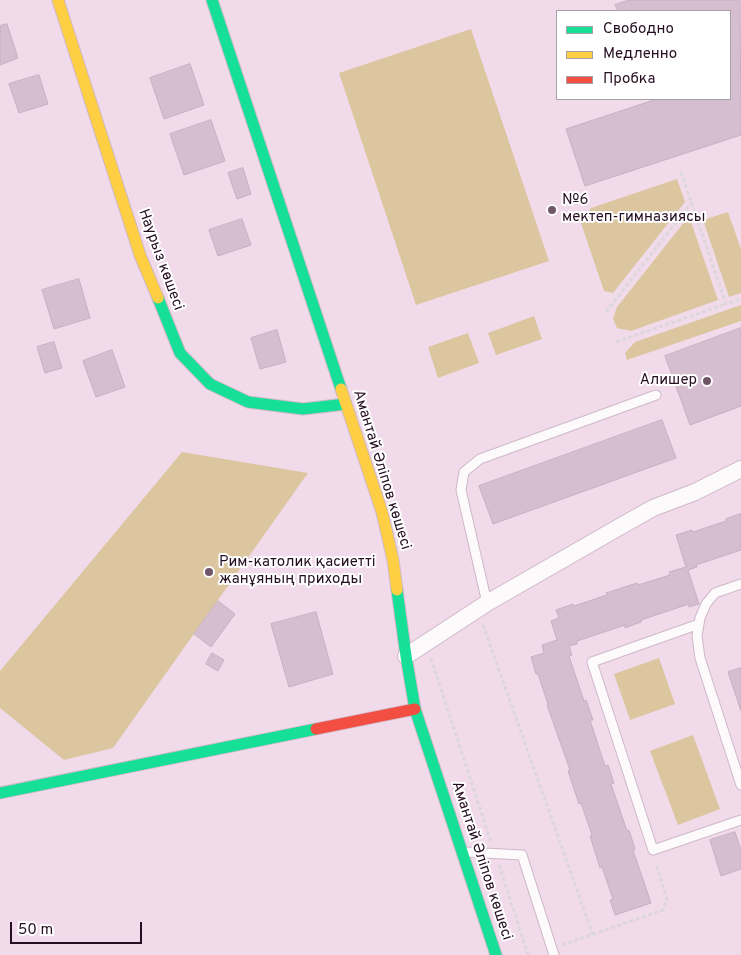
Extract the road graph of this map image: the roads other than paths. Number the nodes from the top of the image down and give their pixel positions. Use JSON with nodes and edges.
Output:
{"nodes":[{"id":1,"x":58,"y":0,"type":"edge"},
{"id":2,"x":212,"y":0,"type":"edge"},
{"id":3,"x":656,"y":395,"type":"dead end"},
{"id":4,"x":346,"y":404,"type":"junction"},
{"id":5,"x":741,"y":469,"type":"edge"},
{"id":6,"x":741,"y":584,"type":"edge"},
{"id":7,"x":482,"y":606,"type":"junction"},
{"id":8,"x":699,"y":624,"type":"junction"},
{"id":9,"x":406,"y":656,"type":"junction"},
{"id":10,"x":415,"y":709,"type":"junction"},
{"id":11,"x":741,"y":785,"type":"edge"},
{"id":12,"x":0,"y":793,"type":"edge"},
{"id":13,"x":741,"y":820,"type":"edge"},
{"id":14,"x":462,"y":852,"type":"junction"},
{"id":15,"x":554,"y":952,"type":"edge"},
{"id":16,"x":496,"y":955,"type":"edge"}],
"edges":[{"from":1,"to":4,"type":"main road","name":"Наурыз көшесі"},
{"from":2,"to":4,"type":"main road","name":"Амантай Әліпов көшесі"},
{"from":3,"to":7,"type":"lane"},
{"from":4,"to":9,"type":"main road","name":"Амантай Әліпов көшесі"},
{"from":5,"to":7,"type":"street"},
{"from":6,"to":8,"type":"lane"},
{"from":7,"to":9,"type":"street"},
{"from":8,"to":11,"type":"lane"},
{"from":8,"to":13,"type":"lane"},
{"from":9,"to":10,"type":"main road","name":"Амантай Әліпов көшесі"},
{"from":10,"to":12,"type":"main road"},
{"from":10,"to":14,"type":"main road","name":"Амантай Әліпов көшесі"},
{"from":14,"to":15,"type":"lane"},
{"from":14,"to":16,"type":"main road","name":"Амантай Әліпов көшесі"}]}
